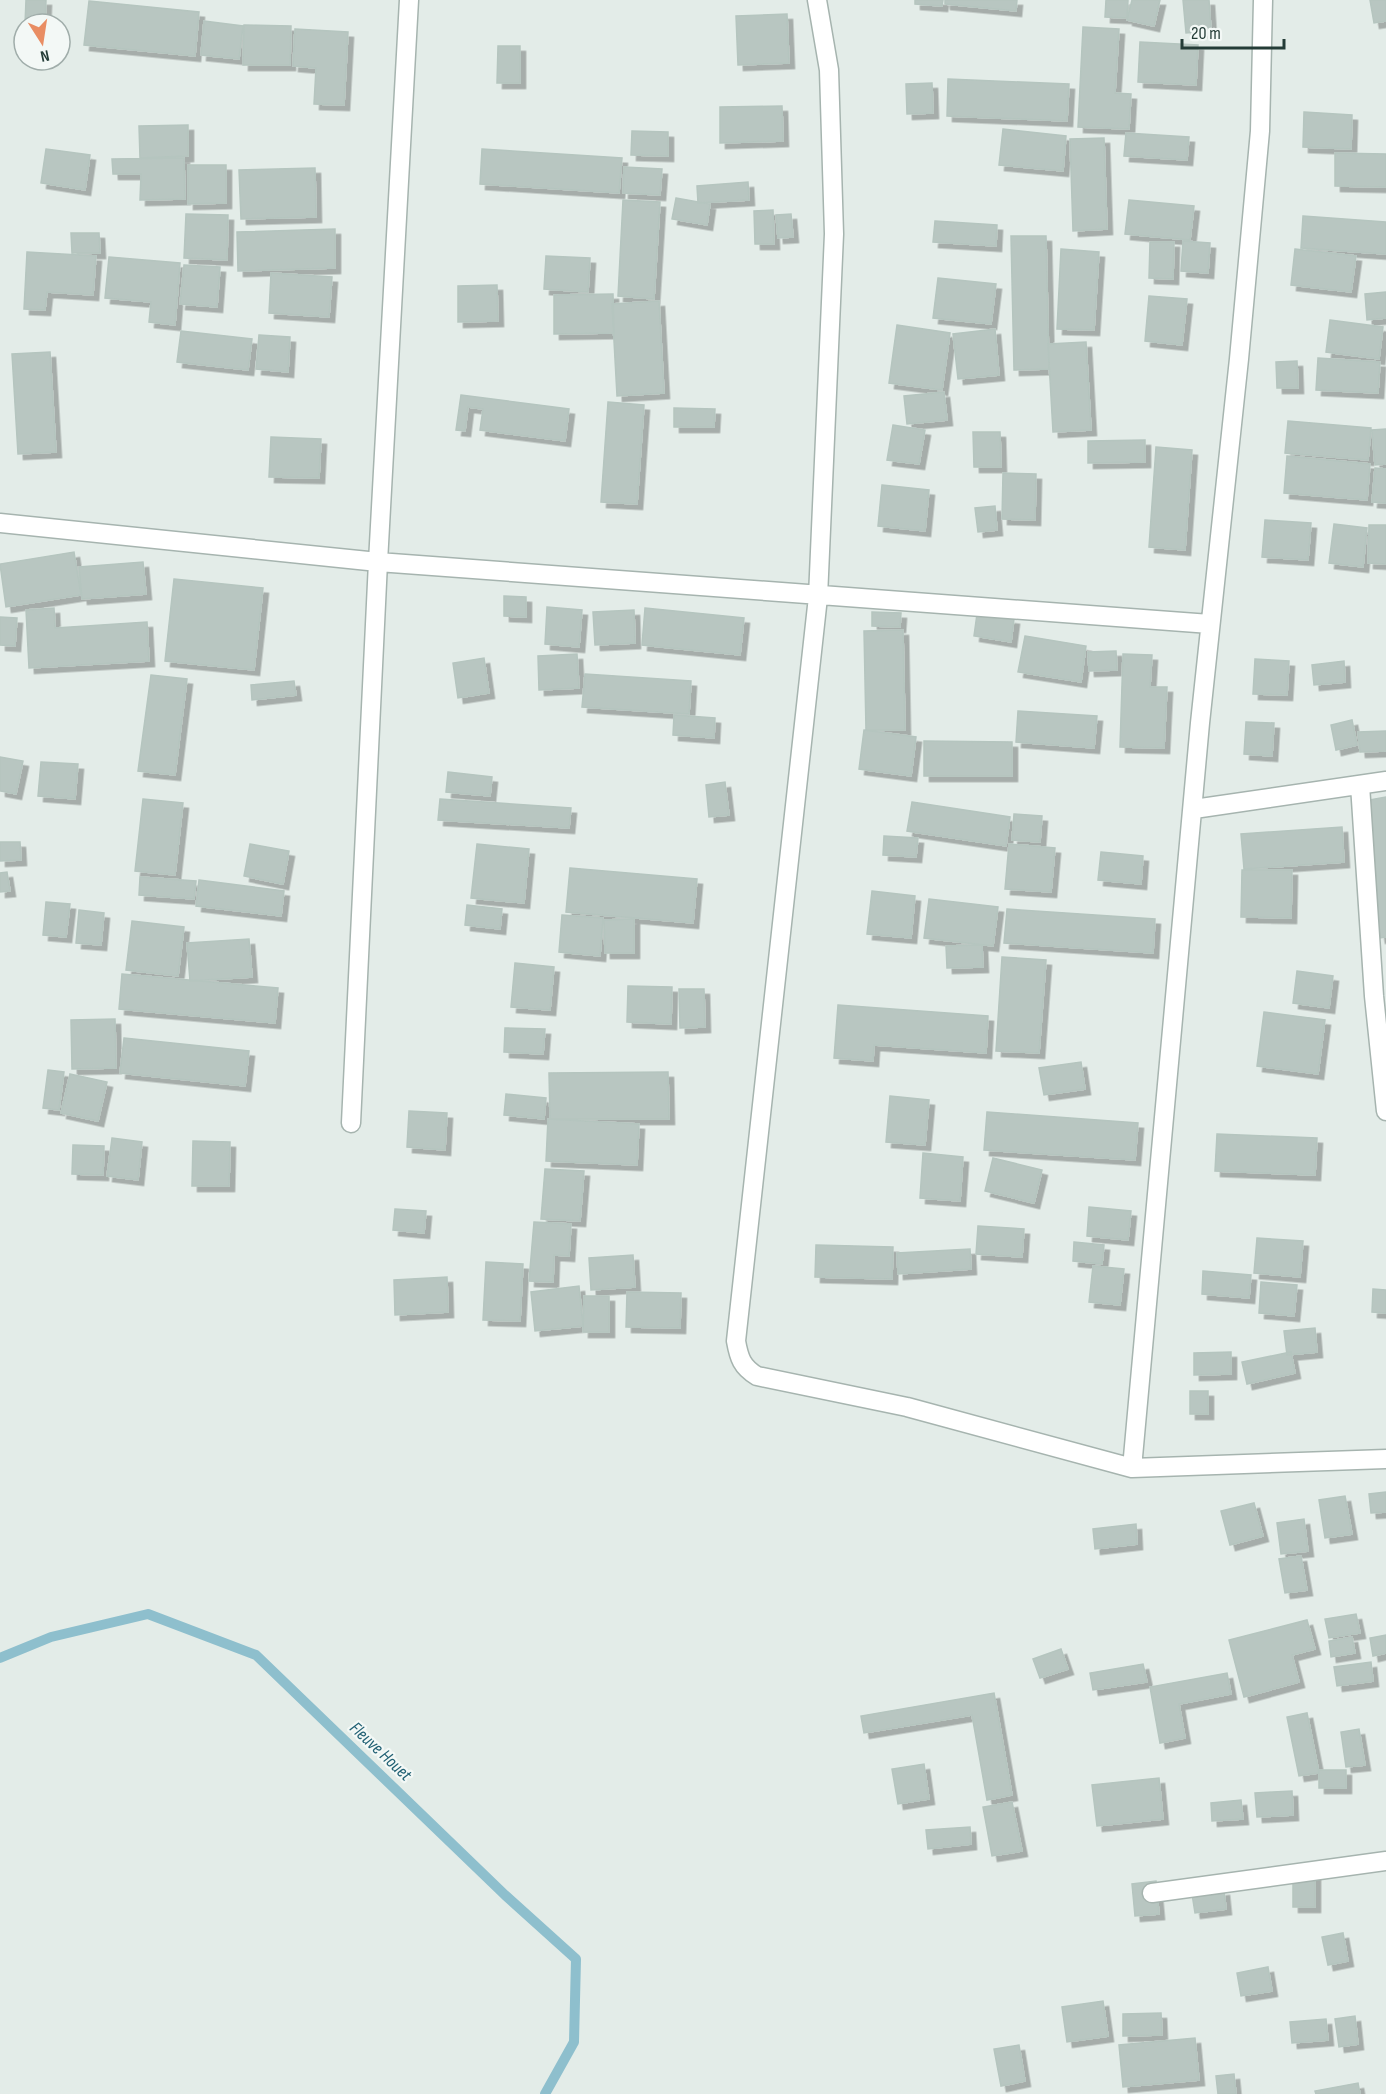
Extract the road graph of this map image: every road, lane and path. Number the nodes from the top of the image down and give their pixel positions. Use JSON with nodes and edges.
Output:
{"nodes":[{"id":1,"x":409,"y":0,"type":"edge"},
{"id":2,"x":817,"y":0,"type":"edge"},
{"id":3,"x":1263,"y":0,"type":"edge"},
{"id":4,"x":0,"y":523,"type":"edge"},
{"id":5,"x":378,"y":562,"type":"junction"},
{"id":6,"x":818,"y":597,"type":"junction"},
{"id":7,"x":1210,"y":624,"type":"junction"},
{"id":8,"x":1386,"y":781,"type":"edge"},
{"id":9,"x":1360,"y":785,"type":"junction"},
{"id":10,"x":1194,"y":808,"type":"junction"},
{"id":11,"x":1386,"y":1111,"type":"edge"},
{"id":12,"x":351,"y":1123,"type":"dead end"},
{"id":13,"x":1386,"y":1459,"type":"edge"},
{"id":14,"x":1132,"y":1468,"type":"junction"},
{"id":15,"x":1386,"y":1861,"type":"edge"},
{"id":16,"x":1152,"y":1893,"type":"dead end"}],
"edges":[{"from":1,"to":5,"type":"street"},
{"from":2,"to":6,"type":"street"},
{"from":3,"to":7,"type":"street"},
{"from":4,"to":5,"type":"street"},
{"from":5,"to":6,"type":"street"},
{"from":5,"to":12,"type":"street"},
{"from":6,"to":7,"type":"street"},
{"from":6,"to":14,"type":"street"},
{"from":7,"to":10,"type":"street"},
{"from":8,"to":9,"type":"street"},
{"from":9,"to":10,"type":"street"},
{"from":9,"to":11,"type":"street"},
{"from":10,"to":14,"type":"street"},
{"from":13,"to":14,"type":"street"},
{"from":15,"to":16,"type":"street"}]}
